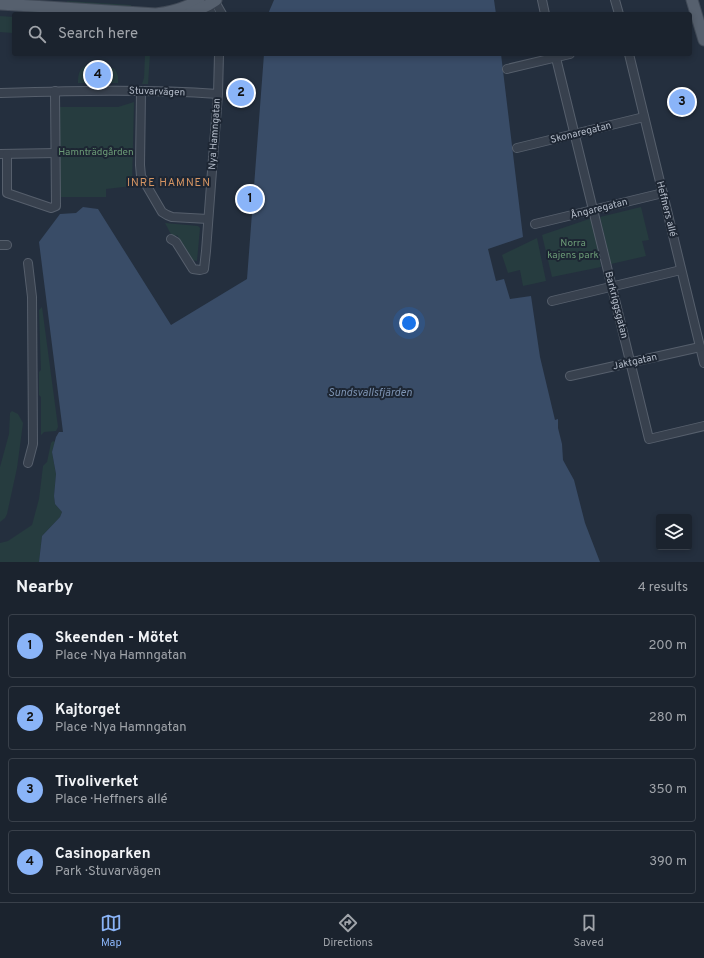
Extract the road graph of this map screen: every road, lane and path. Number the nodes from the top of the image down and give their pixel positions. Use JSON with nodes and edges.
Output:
{"nodes":[{"id":1,"x":542,"y":0,"type":"edge"},
{"id":2,"x":615,"y":0,"type":"edge"},
{"id":3,"x":692,"y":0,"type":"edge"},
{"id":4,"x":697,"y":0,"type":"edge"},
{"id":5,"x":210,"y":3,"type":"edge"},
{"id":6,"x":0,"y":4,"type":"edge"},
{"id":7,"x":63,"y":7,"type":"edge"},
{"id":8,"x":0,"y":10,"type":"edge"},
{"id":9,"x":129,"y":12,"type":"edge"},
{"id":10,"x":169,"y":12,"type":"edge"},
{"id":11,"x":193,"y":12,"type":"edge"},
{"id":12,"x":220,"y":12,"type":"edge"},
{"id":13,"x":545,"y":12,"type":"edge"},
{"id":14,"x":618,"y":12,"type":"edge"},
{"id":15,"x":704,"y":26,"type":"edge"},
{"id":16,"x":704,"y":40,"type":"edge"},
{"id":17,"x":219,"y":56,"type":"edge"},
{"id":18,"x":223,"y":56,"type":"edge"},
{"id":19,"x":556,"y":56,"type":"edge"},
{"id":20,"x":629,"y":56,"type":"edge"},
{"id":21,"x":507,"y":69,"type":"dead end"},
{"id":22,"x":218,"y":73,"type":"junction"},
{"id":23,"x":55,"y":91,"type":"junction"},
{"id":24,"x":141,"y":91,"type":"junction"},
{"id":25,"x":0,"y":93,"type":"edge"},
{"id":26,"x":218,"y":94,"type":"junction"},
{"id":27,"x":644,"y":117,"type":"junction"},
{"id":28,"x":576,"y":135,"type":"junction"},
{"id":29,"x":517,"y":148,"type":"dead end"},
{"id":30,"x":56,"y":153,"type":"junction"},
{"id":31,"x":3,"y":154,"type":"edge"},
{"id":32,"x":663,"y":193,"type":"junction"},
{"id":33,"x":593,"y":211,"type":"junction"},
{"id":34,"x":208,"y":219,"type":"junction"},
{"id":35,"x":536,"y":224,"type":"dead end"},
{"id":36,"x":171,"y":239,"type":"dead end"},
{"id":37,"x":28,"y":263,"type":"dead end"},
{"id":38,"x":681,"y":270,"type":"junction"},
{"id":39,"x":612,"y":287,"type":"junction"},
{"id":40,"x":552,"y":301,"type":"dead end"},
{"id":41,"x":700,"y":347,"type":"junction"},
{"id":42,"x":630,"y":363,"type":"junction"},
{"id":43,"x":704,"y":363,"type":"edge"},
{"id":44,"x":570,"y":376,"type":"dead end"},
{"id":45,"x":704,"y":426,"type":"edge"},
{"id":46,"x":28,"y":463,"type":"dead end"}],
"edges":[{"from":1,"to":13,"type":"street"},
{"from":2,"to":14,"type":"street"},
{"from":3,"to":16,"type":"main road"},
{"from":4,"to":15,"type":"main road"},
{"from":5,"to":10,"type":"main road"},
{"from":5,"to":11,"type":"main road"},
{"from":5,"to":12,"type":"street"},
{"from":6,"to":7,"type":"main road"},
{"from":7,"to":8,"type":"main road"},
{"from":7,"to":9,"type":"main road"},
{"from":17,"to":22,"type":"street","name":"Nya Hamngatan"},
{"from":18,"to":22,"type":"street","name":"Nya Hamngatan"},
{"from":19,"to":21,"type":"street"},
{"from":19,"to":28,"type":"street","name":"Barkriggsgatan"},
{"from":20,"to":27,"type":"street","name":"Heffners allé"},
{"from":22,"to":26,"type":"street","name":"Nya Hamngatan"},
{"from":23,"to":24,"type":"street","name":"Stuvarvägen"},
{"from":23,"to":25,"type":"street","name":"Stuvarvägen"},
{"from":23,"to":30,"type":"street"},
{"from":24,"to":26,"type":"street","name":"Stuvarvägen"},
{"from":24,"to":34,"type":"street"},
{"from":26,"to":34,"type":"street","name":"Nya Hamngatan"},
{"from":27,"to":28,"type":"street","name":"Skonaregatan"},
{"from":27,"to":32,"type":"street","name":"Heffners allé"},
{"from":28,"to":29,"type":"street","name":"Skonaregatan"},
{"from":28,"to":33,"type":"street","name":"Barkriggsgatan"},
{"from":30,"to":31,"type":"street"},
{"from":30,"to":31,"type":"street"},
{"from":32,"to":33,"type":"street","name":"Ångaregatan"},
{"from":32,"to":38,"type":"street","name":"Heffners allé"},
{"from":33,"to":35,"type":"street","name":"Ångaregatan"},
{"from":33,"to":39,"type":"street","name":"Barkriggsgatan"},
{"from":34,"to":36,"type":"street","name":"Nya Hamngatan"},
{"from":37,"to":46,"type":"street"},
{"from":38,"to":39,"type":"street"},
{"from":38,"to":41,"type":"street","name":"Heffners allé"},
{"from":39,"to":40,"type":"street"},
{"from":39,"to":42,"type":"street","name":"Barkriggsgatan"},
{"from":41,"to":42,"type":"street","name":"Jaktgatan"},
{"from":41,"to":43,"type":"street","name":"Heffners allé"},
{"from":42,"to":44,"type":"street","name":"Jaktgatan"},
{"from":42,"to":45,"type":"street","name":"Barkriggsgatan"}]}
